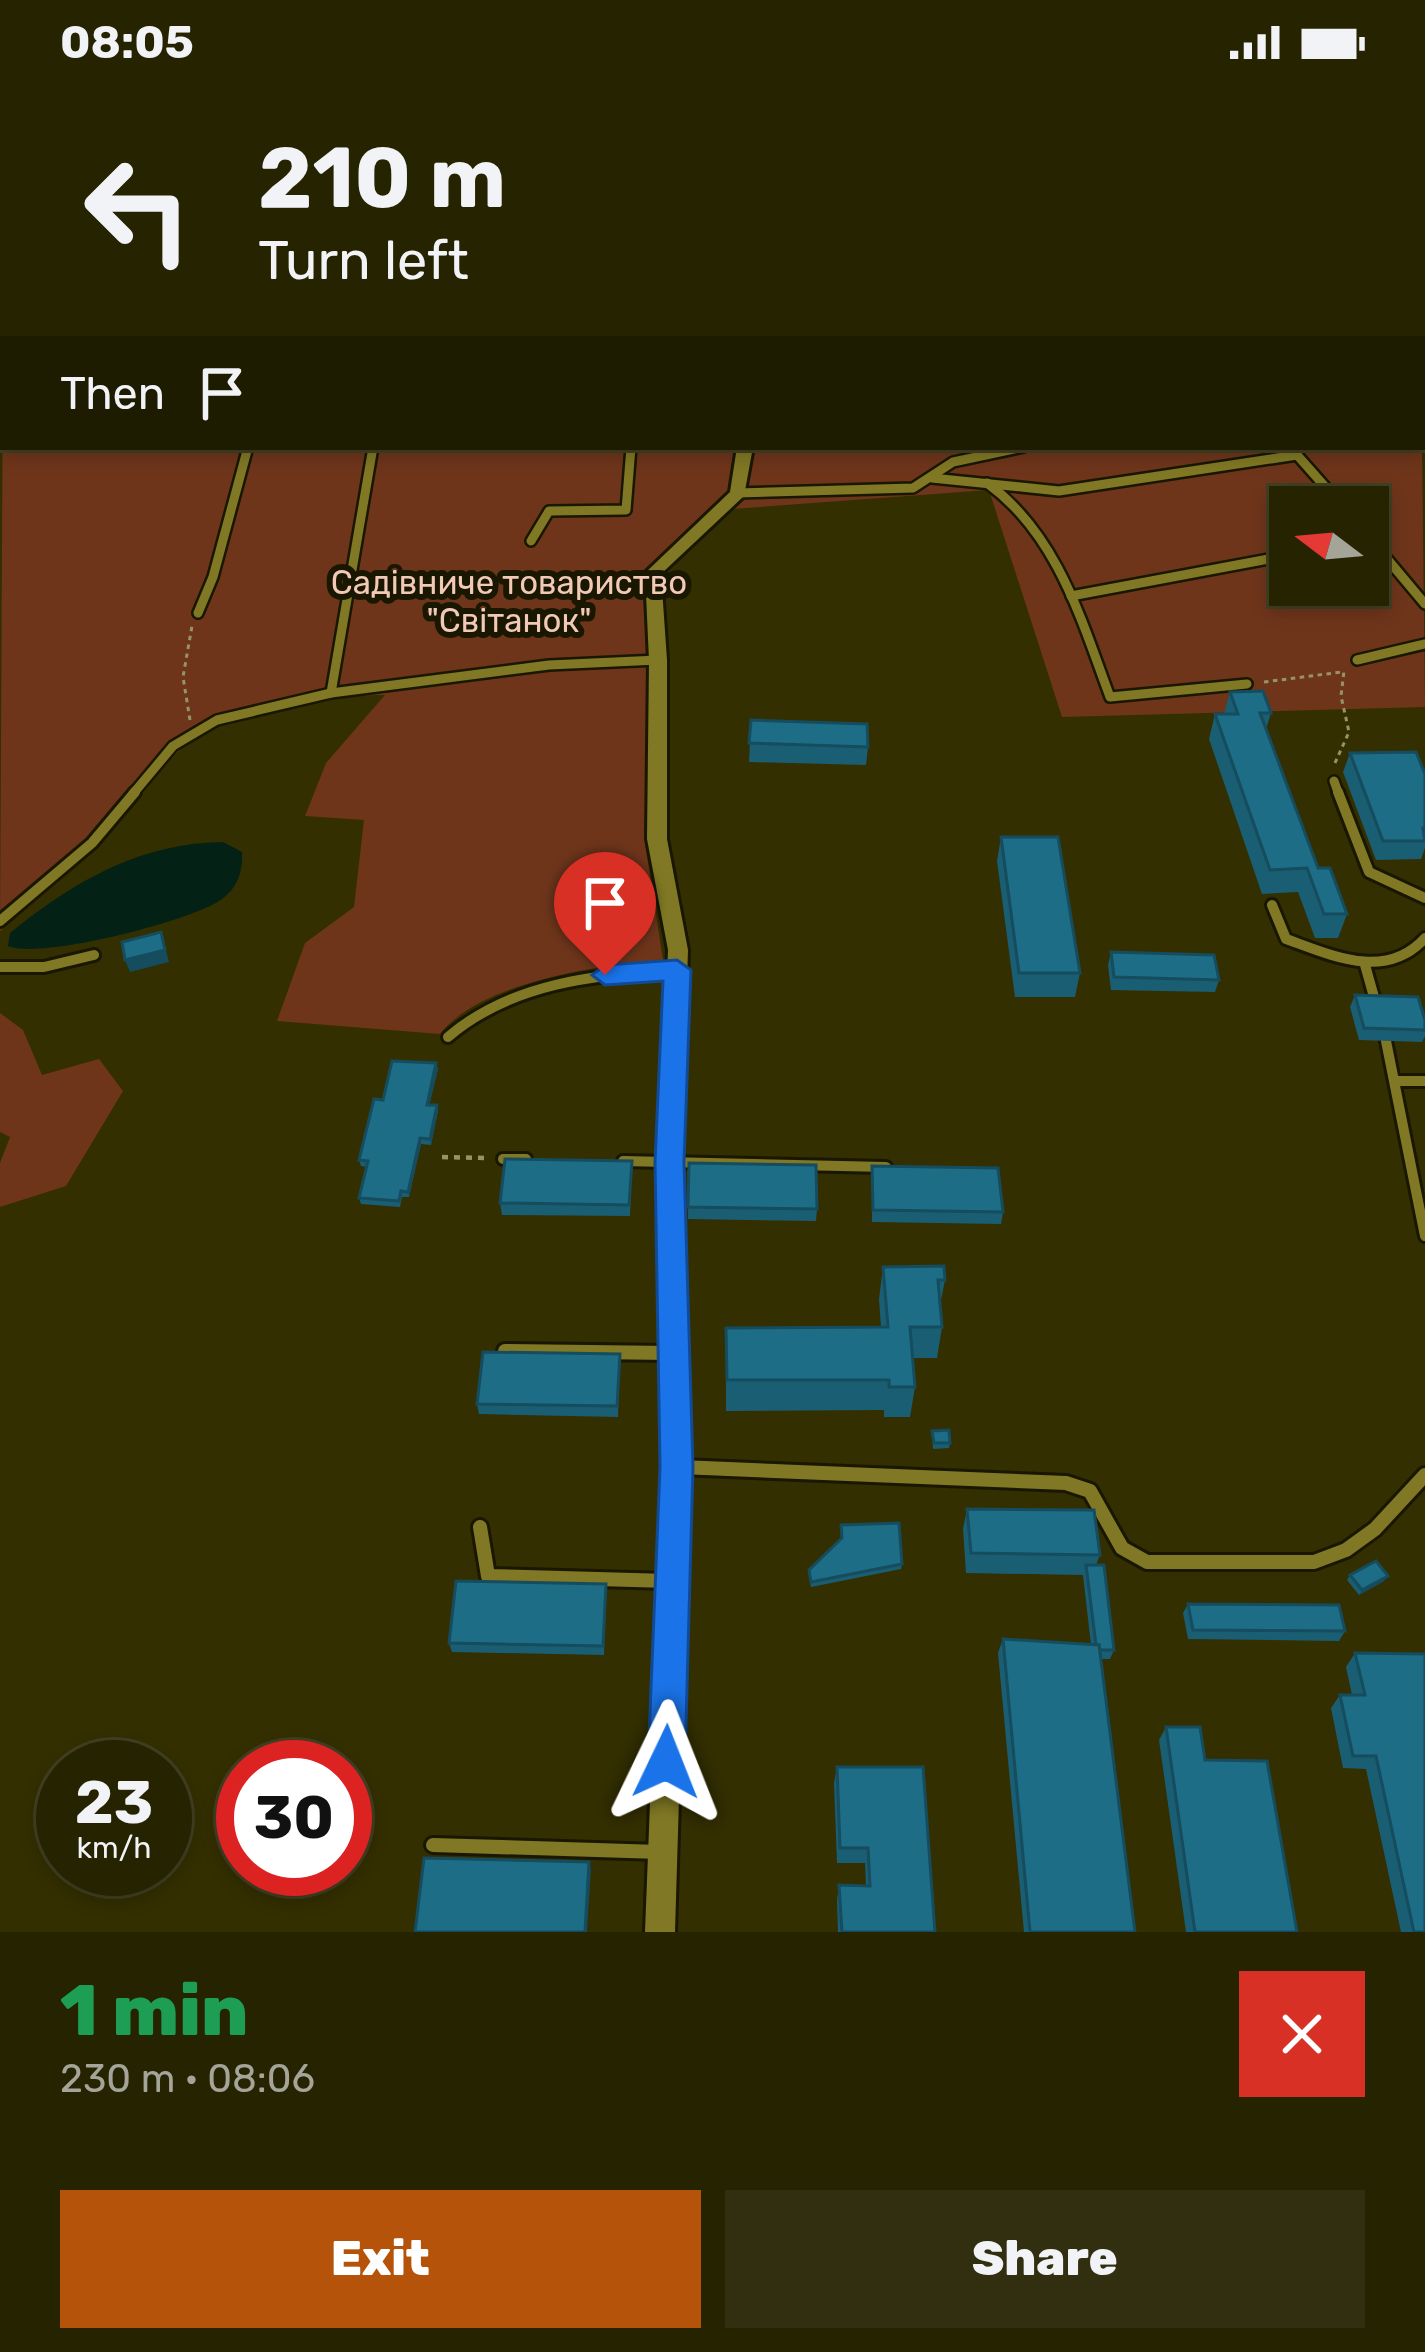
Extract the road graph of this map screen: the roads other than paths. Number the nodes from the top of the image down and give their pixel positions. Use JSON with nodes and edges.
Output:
{"nodes":[{"id":1,"x":247,"y":450,"type":"edge"},
{"id":2,"x":372,"y":450,"type":"edge"},
{"id":3,"x":631,"y":450,"type":"edge"},
{"id":4,"x":745,"y":450,"type":"edge"},
{"id":5,"x":1010,"y":450,"type":"edge"},
{"id":6,"x":1294,"y":451,"type":"edge"},
{"id":7,"x":932,"y":478,"type":"junction"},
{"id":8,"x":987,"y":483,"type":"junction"},
{"id":9,"x":1325,"y":486,"type":"edge"},
{"id":10,"x":738,"y":493,"type":"junction"},
{"id":11,"x":531,"y":541,"type":"dead end"},
{"id":12,"x":1269,"y":559,"type":"edge"},
{"id":13,"x":1389,"y":562,"type":"edge"},
{"id":14,"x":1071,"y":596,"type":"junction"},
{"id":15,"x":1425,"y":604,"type":"edge"},
{"id":16,"x":197,"y":613,"type":"road end"},
{"id":17,"x":1425,"y":644,"type":"edge"},
{"id":18,"x":658,"y":660,"type":"junction"},
{"id":19,"x":1357,"y":660,"type":"road end"},
{"id":20,"x":1246,"y":684,"type":"road end"},
{"id":21,"x":331,"y":693,"type":"junction"},
{"id":22,"x":1334,"y":781,"type":"road end"},
{"id":23,"x":1425,"y":898,"type":"edge"},
{"id":24,"x":1272,"y":905,"type":"dead end"},
{"id":25,"x":0,"y":921,"type":"edge"},
{"id":26,"x":1425,"y":938,"type":"edge"},
{"id":27,"x":94,"y":955,"type":"dead end"},
{"id":28,"x":1365,"y":964,"type":"junction"},
{"id":29,"x":0,"y":967,"type":"edge"},
{"id":30,"x":677,"y":970,"type":"junction"},
{"id":31,"x":1377,"y":1008,"type":"edge"},
{"id":32,"x":448,"y":1037,"type":"dead end"},
{"id":33,"x":1386,"y":1041,"type":"edge"},
{"id":34,"x":1425,"y":1081,"type":"edge"},
{"id":35,"x":1397,"y":1082,"type":"junction"},
{"id":36,"x":503,"y":1159,"type":"edge"},
{"id":37,"x":551,"y":1160,"type":"edge"},
{"id":38,"x":598,"y":1161,"type":"edge"},
{"id":39,"x":670,"y":1162,"type":"junction"},
{"id":40,"x":898,"y":1167,"type":"edge"},
{"id":41,"x":1425,"y":1237,"type":"edge"},
{"id":42,"x":505,"y":1351,"type":"edge"},
{"id":43,"x":674,"y":1353,"type":"junction"},
{"id":44,"x":676,"y":1467,"type":"junction"},
{"id":45,"x":1425,"y":1475,"type":"edge"},
{"id":46,"x":480,"y":1527,"type":"dead end"},
{"id":47,"x":673,"y":1581,"type":"junction"},
{"id":48,"x":433,"y":1845,"type":"dead end"},
{"id":49,"x":663,"y":1852,"type":"junction"},
{"id":50,"x":660,"y":1932,"type":"edge"}],
"edges":[{"from":1,"to":16,"type":"lane"},
{"from":2,"to":21,"type":"lane"},
{"from":3,"to":11,"type":"lane"},
{"from":4,"to":10,"type":"street"},
{"from":5,"to":7,"type":"lane"},
{"from":6,"to":8,"type":"lane"},
{"from":6,"to":9,"type":"lane"},
{"from":7,"to":8,"type":"lane"},
{"from":7,"to":10,"type":"lane"},
{"from":8,"to":14,"type":"lane"},
{"from":10,"to":18,"type":"street"},
{"from":12,"to":14,"type":"lane"},
{"from":13,"to":15,"type":"lane"},
{"from":14,"to":20,"type":"lane"},
{"from":17,"to":19,"type":"lane"},
{"from":18,"to":21,"type":"lane"},
{"from":18,"to":30,"type":"street"},
{"from":21,"to":25,"type":"lane"},
{"from":22,"to":23,"type":"lane"},
{"from":24,"to":28,"type":"lane"},
{"from":26,"to":28,"type":"lane"},
{"from":27,"to":29,"type":"lane"},
{"from":28,"to":31,"type":"lane"},
{"from":30,"to":32,"type":"lane"},
{"from":30,"to":39,"type":"street"},
{"from":33,"to":35,"type":"lane"},
{"from":34,"to":35,"type":"lane"},
{"from":35,"to":41,"type":"lane"},
{"from":36,"to":37,"type":"lane"},
{"from":38,"to":39,"type":"lane"},
{"from":39,"to":40,"type":"lane"},
{"from":39,"to":43,"type":"street"},
{"from":42,"to":43,"type":"lane"},
{"from":43,"to":44,"type":"street"},
{"from":44,"to":45,"type":"lane"},
{"from":44,"to":47,"type":"street"},
{"from":46,"to":47,"type":"lane"},
{"from":47,"to":49,"type":"street"},
{"from":48,"to":49,"type":"lane"},
{"from":49,"to":50,"type":"street"}]}
